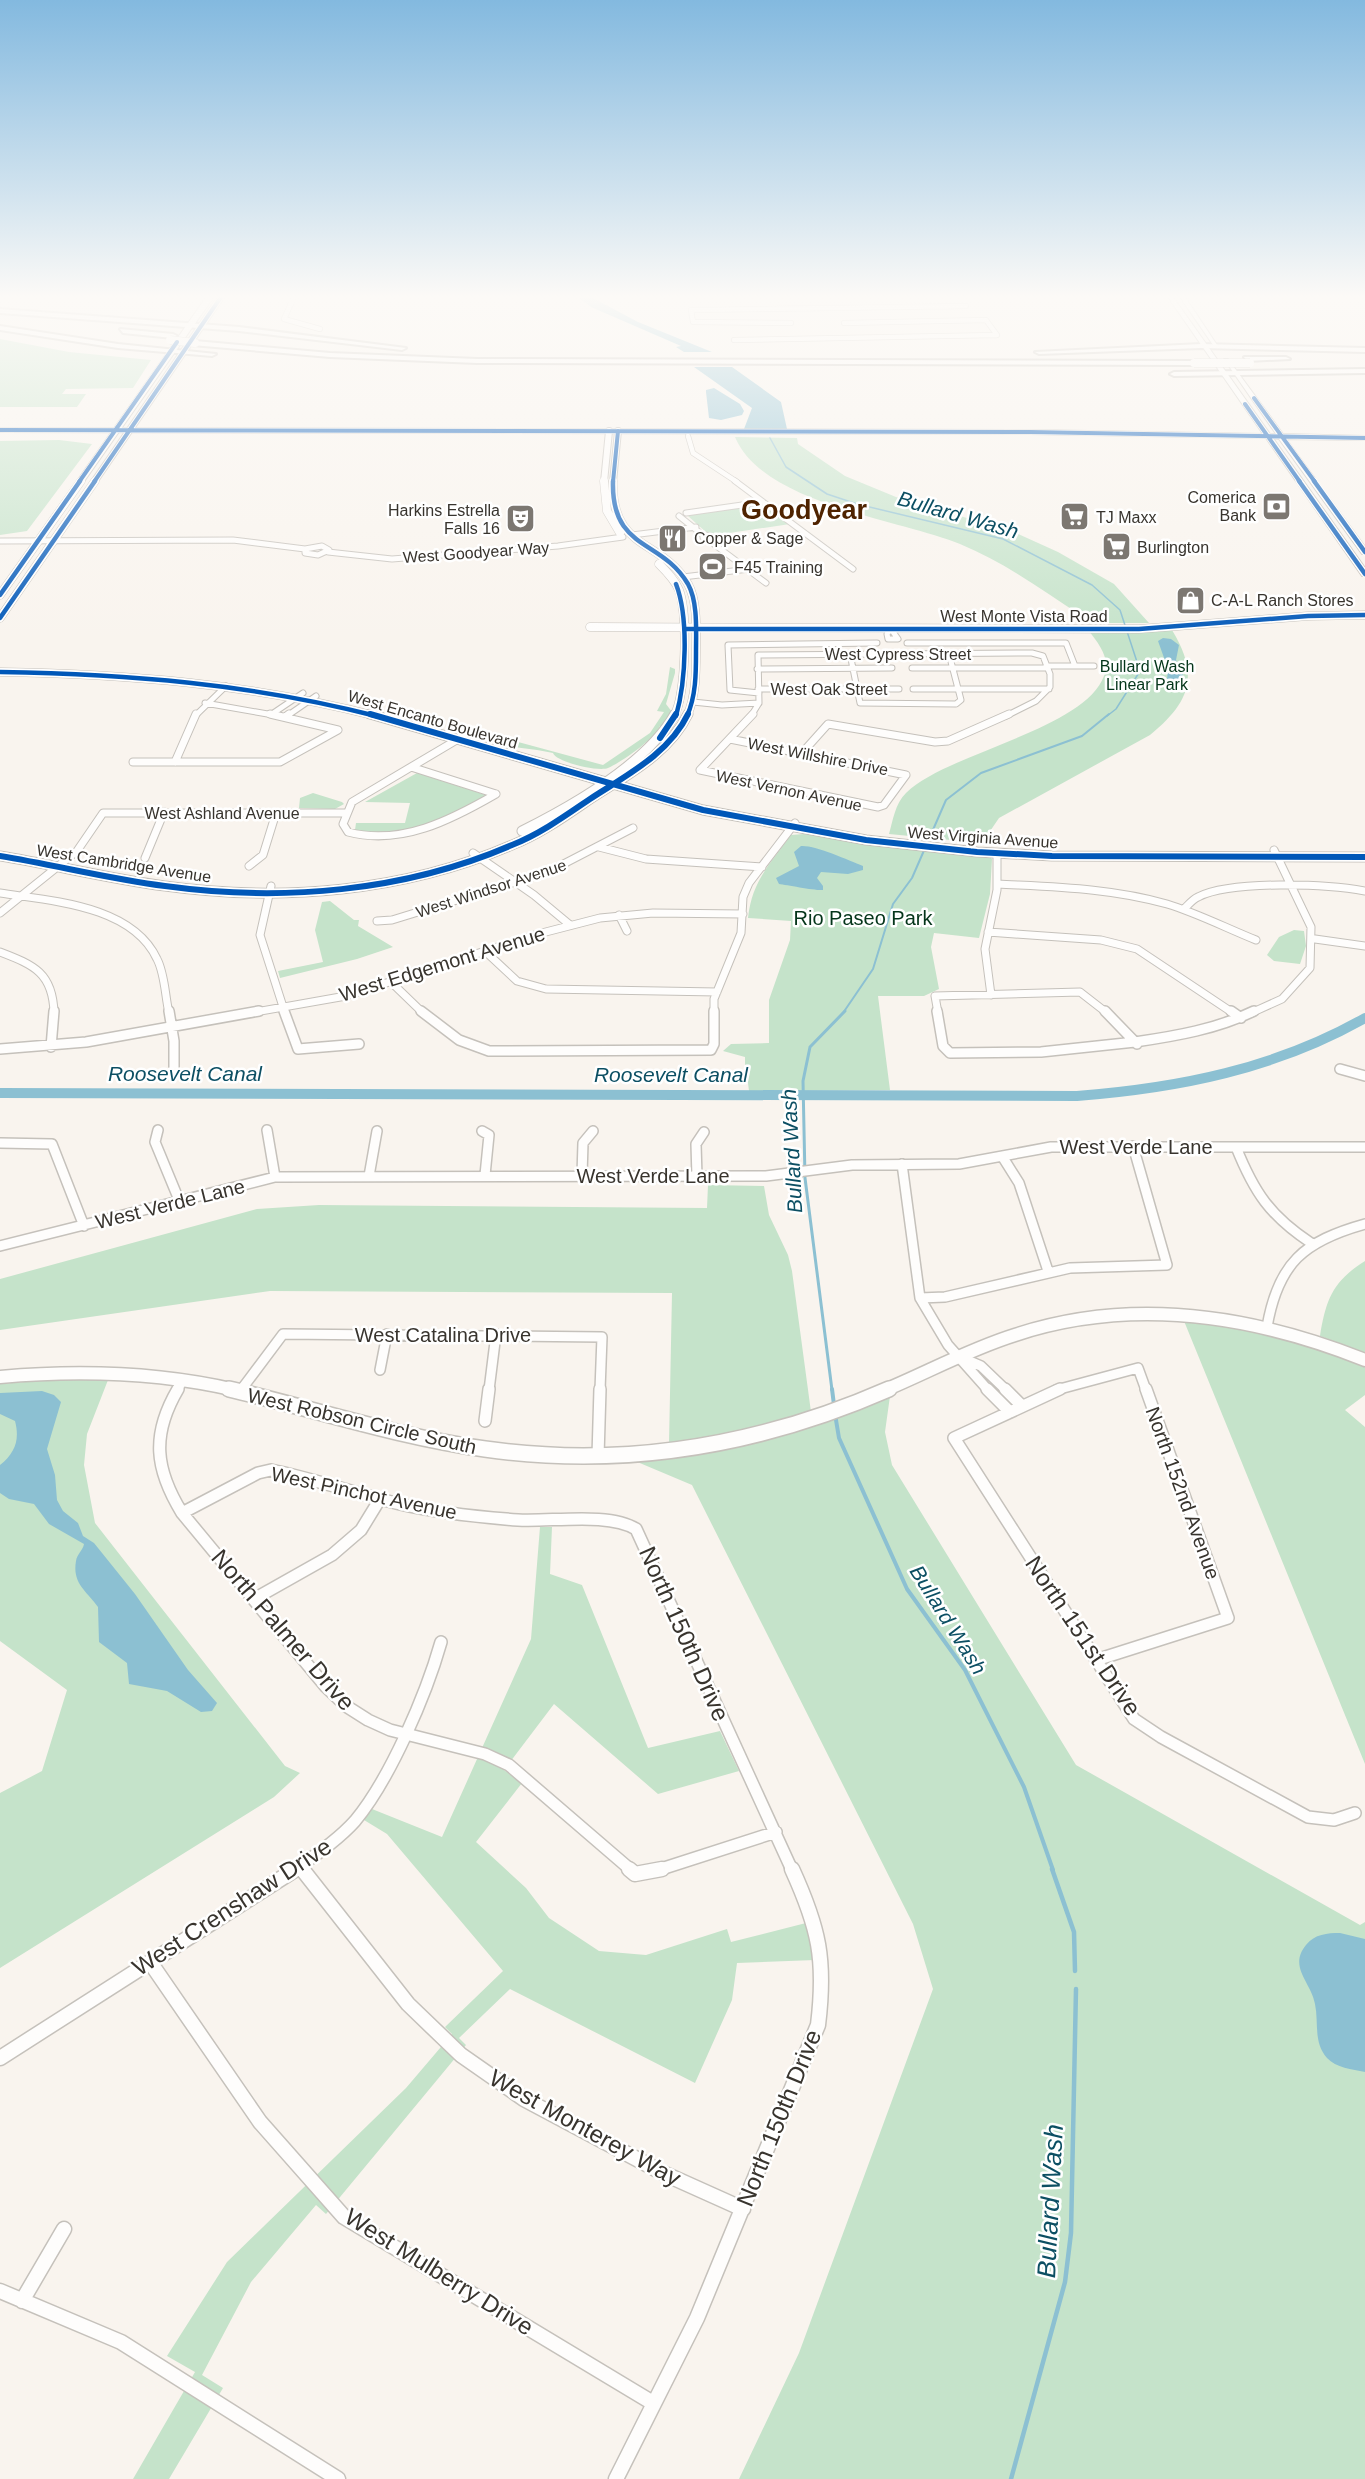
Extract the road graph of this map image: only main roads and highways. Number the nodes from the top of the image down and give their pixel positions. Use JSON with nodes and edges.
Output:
{"nodes":[{"id":1,"x":1264,"y":412,"type":"edge"},
{"id":2,"x":127,"y":413,"type":"edge"},
{"id":3,"x":141,"y":413,"type":"edge"},
{"id":4,"x":1251,"y":413,"type":"edge"},
{"id":5,"x":297,"y":431,"type":"junction"},
{"id":6,"x":0,"y":432,"type":"edge"},
{"id":7,"x":113,"y":432,"type":"junction"},
{"id":8,"x":128,"y":432,"type":"junction"},
{"id":9,"x":924,"y":432,"type":"junction"},
{"id":10,"x":372,"y":433,"type":"junction"},
{"id":11,"x":494,"y":433,"type":"junction"},
{"id":12,"x":609,"y":434,"type":"junction"},
{"id":13,"x":618,"y":434,"type":"junction"},
{"id":14,"x":754,"y":434,"type":"junction"},
{"id":15,"x":781,"y":434,"type":"junction"},
{"id":16,"x":248,"y":435,"type":"junction"},
{"id":17,"x":1128,"y":435,"type":"junction"},
{"id":18,"x":878,"y":436,"type":"junction"},
{"id":19,"x":1269,"y":438,"type":"junction"},
{"id":20,"x":1283,"y":438,"type":"junction"},
{"id":21,"x":1365,"y":440,"type":"edge"},
{"id":22,"x":86,"y":472,"type":"junction"},
{"id":23,"x":92,"y":486,"type":"junction"},
{"id":24,"x":76,"y":487,"type":"junction"},
{"id":25,"x":77,"y":508,"type":"junction"},
{"id":26,"x":632,"y":535,"type":"junction"},
{"id":27,"x":623,"y":537,"type":"junction"},
{"id":28,"x":1365,"y":552,"type":"edge"},
{"id":29,"x":1352,"y":554,"type":"junction"},
{"id":30,"x":1365,"y":561,"type":"edge"},
{"id":31,"x":1365,"y":574,"type":"edge"},
{"id":32,"x":10,"y":582,"type":"junction"},
{"id":33,"x":0,"y":595,"type":"edge"},
{"id":34,"x":11,"y":602,"type":"junction"},
{"id":35,"x":1365,"y":612,"type":"edge"},
{"id":36,"x":0,"y":618,"type":"edge"},
{"id":37,"x":683,"y":626,"type":"junction"},
{"id":38,"x":694,"y":626,"type":"junction"},
{"id":39,"x":590,"y":627,"type":"dead end"},
{"id":40,"x":0,"y":670,"type":"edge"},
{"id":41,"x":136,"y":674,"type":"junction"},
{"id":42,"x":300,"y":695,"type":"junction"},
{"id":43,"x":681,"y":701,"type":"junction"},
{"id":44,"x":693,"y":702,"type":"junction"},
{"id":45,"x":610,"y":781,"type":"junction"},
{"id":46,"x":948,"y":846,"type":"junction"},
{"id":47,"x":0,"y":849,"type":"edge"},
{"id":48,"x":1365,"y":851,"type":"edge"},
{"id":49,"x":1275,"y":853,"type":"junction"},
{"id":50,"x":0,"y":856,"type":"edge"},
{"id":51,"x":1365,"y":857,"type":"edge"},
{"id":52,"x":62,"y":864,"type":"junction"},
{"id":53,"x":1365,"y":1360,"type":"edge"},
{"id":54,"x":0,"y":1377,"type":"edge"}],
"edges":[{"from":1,"to":20,"type":"main road"},
{"from":2,"to":7,"type":"main road"},
{"from":3,"to":8,"type":"main road"},
{"from":4,"to":19,"type":"main road"},
{"from":5,"to":8,"type":"main road"},
{"from":5,"to":10,"type":"main road"},
{"from":5,"to":16,"type":"main road"},
{"from":6,"to":7,"type":"main road"},
{"from":7,"to":8,"type":"main road"},
{"from":7,"to":22,"type":"main road"},
{"from":8,"to":16,"type":"main road"},
{"from":8,"to":23,"type":"main road"},
{"from":9,"to":15,"type":"main road"},
{"from":9,"to":17,"type":"main road"},
{"from":9,"to":18,"type":"main road"},
{"from":10,"to":11,"type":"main road"},
{"from":10,"to":11,"type":"main road"},
{"from":10,"to":16,"type":"main road"},
{"from":11,"to":12,"type":"main road"},
{"from":11,"to":12,"type":"main road"},
{"from":12,"to":13,"type":"main road"},
{"from":12,"to":27,"type":"main road"},
{"from":13,"to":14,"type":"main road"},
{"from":13,"to":14,"type":"main road"},
{"from":13,"to":26,"type":"main road"},
{"from":14,"to":15,"type":"main road"},
{"from":15,"to":18,"type":"main road"},
{"from":17,"to":18,"type":"main road"},
{"from":17,"to":19,"type":"main road"},
{"from":17,"to":19,"type":"main road"},
{"from":19,"to":20,"type":"main road"},
{"from":19,"to":29,"type":"main road"},
{"from":20,"to":21,"type":"main road"},
{"from":20,"to":28,"type":"main road"},
{"from":22,"to":23,"type":"main road"},
{"from":22,"to":24,"type":"main road"},
{"from":23,"to":25,"type":"main road"},
{"from":24,"to":25,"type":"main road"},
{"from":24,"to":32,"type":"main road"},
{"from":25,"to":34,"type":"main road"},
{"from":26,"to":27,"type":"main road"},
{"from":26,"to":38,"type":"main road"},
{"from":27,"to":37,"type":"main road"},
{"from":29,"to":30,"type":"main road"},
{"from":29,"to":31,"type":"main road"},
{"from":32,"to":33,"type":"main road"},
{"from":32,"to":34,"type":"main road"},
{"from":34,"to":36,"type":"main road"},
{"from":35,"to":38,"type":"main road","name":"West Monte Vista Road"},
{"from":37,"to":38,"type":"main road","name":"West Monte Vista Road"},
{"from":37,"to":39,"type":"main road","name":"West Monte Vista Road"},
{"from":37,"to":43,"type":"main road"},
{"from":38,"to":44,"type":"main road"},
{"from":40,"to":41,"type":"main road","name":"West Encanto Boulevard"},
{"from":41,"to":42,"type":"main road","name":"West Encanto Boulevard"},
{"from":41,"to":42,"type":"main road","name":"West Encanto Boulevard"},
{"from":42,"to":45,"type":"main road","name":"West Encanto Boulevard"},
{"from":43,"to":44,"type":"main road"},
{"from":43,"to":45,"type":"main road"},
{"from":44,"to":45,"type":"main road"},
{"from":45,"to":46,"type":"main road","name":"West Virginia Avenue"},
{"from":45,"to":52,"type":"main road","name":"West Cambridge Avenue"},
{"from":46,"to":49,"type":"main road","name":"West Virginia Avenue"},
{"from":46,"to":49,"type":"main road","name":"West Virginia Avenue"},
{"from":47,"to":52,"type":"main road","name":"West Cambridge Avenue"},
{"from":48,"to":49,"type":"main road","name":"West Virginia Avenue"},
{"from":49,"to":51,"type":"main road","name":"West Virginia Avenue"},
{"from":50,"to":52,"type":"main road","name":"West Cambridge Avenue"},
{"from":53,"to":54,"type":"main road","name":"West Robson Circle South"}]}
